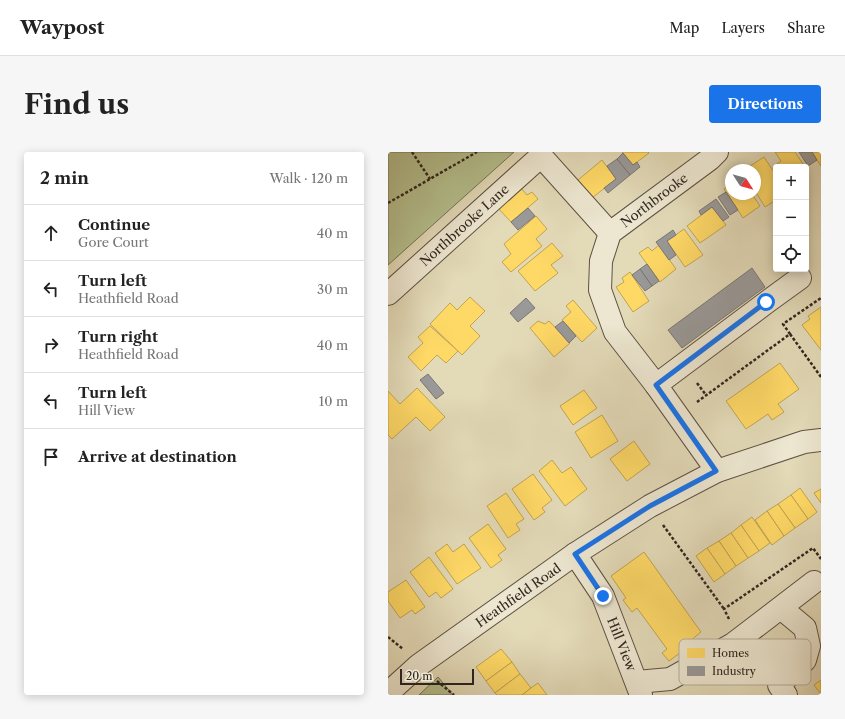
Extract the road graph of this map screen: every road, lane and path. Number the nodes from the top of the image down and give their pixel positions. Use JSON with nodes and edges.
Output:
{"nodes":[{"id":1,"x":412,"y":152,"type":"edge"},
{"id":2,"x":477,"y":152,"type":"edge"},
{"id":3,"x":718,"y":152,"type":"edge"},
{"id":4,"x":541,"y":156,"type":"joint"},
{"id":5,"x":430,"y":179,"type":"junction"},
{"id":6,"x":388,"y":203,"type":"edge"},
{"id":7,"x":610,"y":233,"type":"junction"},
{"id":8,"x":800,"y":278,"type":"dead end"},
{"id":9,"x":388,"y":294,"type":"edge"},
{"id":10,"x":821,"y":298,"type":"edge"},
{"id":11,"x":790,"y":334,"type":"junction"},
{"id":12,"x":821,"y":377,"type":"edge"},
{"id":13,"x":656,"y":385,"type":"junction"},
{"id":14,"x":677,"y":416,"type":"junction"},
{"id":15,"x":821,"y":440,"type":"edge"},
{"id":16,"x":716,"y":471,"type":"junction"},
{"id":17,"x":650,"y":506,"type":"junction"},
{"id":18,"x":575,"y":554,"type":"junction"},
{"id":19,"x":821,"y":559,"type":"edge"},
{"id":20,"x":814,"y":582,"type":"dead end"},
{"id":21,"x":781,"y":608,"type":"junction"},
{"id":22,"x":724,"y":609,"type":"junction"},
{"id":23,"x":730,"y":639,"type":"edge"},
{"id":24,"x":740,"y":639,"type":"edge"},
{"id":25,"x":807,"y":639,"type":"edge"},
{"id":26,"x":679,"y":674,"type":"edge"},
{"id":27,"x":779,"y":685,"type":"edge"},
{"id":28,"x":639,"y":688,"type":"edge"},
{"id":29,"x":388,"y":693,"type":"edge"},
{"id":30,"x":786,"y":695,"type":"edge"}],
"edges":[{"from":1,"to":5,"type":"path"},
{"from":2,"to":5,"type":"path"},
{"from":3,"to":7,"type":"street","name":"Northbrooke"},
{"from":4,"to":7,"type":"street","name":"Northbrooke"},
{"from":4,"to":9,"type":"street","name":"Northbrooke Lane"},
{"from":5,"to":6,"type":"path"},
{"from":7,"to":13,"type":"street","name":"Northbrooke"},
{"from":8,"to":13,"type":"street"},
{"from":10,"to":11,"type":"path"},
{"from":11,"to":12,"type":"path"},
{"from":11,"to":14,"type":"path"},
{"from":13,"to":14,"type":"street"},
{"from":14,"to":16,"type":"street"},
{"from":15,"to":16,"type":"street","name":"Heathfield Road"},
{"from":16,"to":17,"type":"street","name":"Heathfield Road"},
{"from":17,"to":18,"type":"street","name":"Heathfield Road"},
{"from":17,"to":22,"type":"path"},
{"from":18,"to":28,"type":"street","name":"Hill View"},
{"from":18,"to":29,"type":"street","name":"Heathfield Road"},
{"from":19,"to":22,"type":"path"},
{"from":20,"to":21,"type":"street"},
{"from":21,"to":24,"type":"street"},
{"from":21,"to":25,"type":"street"},
{"from":22,"to":23,"type":"path"},
{"from":26,"to":28,"type":"street"},
{"from":27,"to":30,"type":"street"}]}
